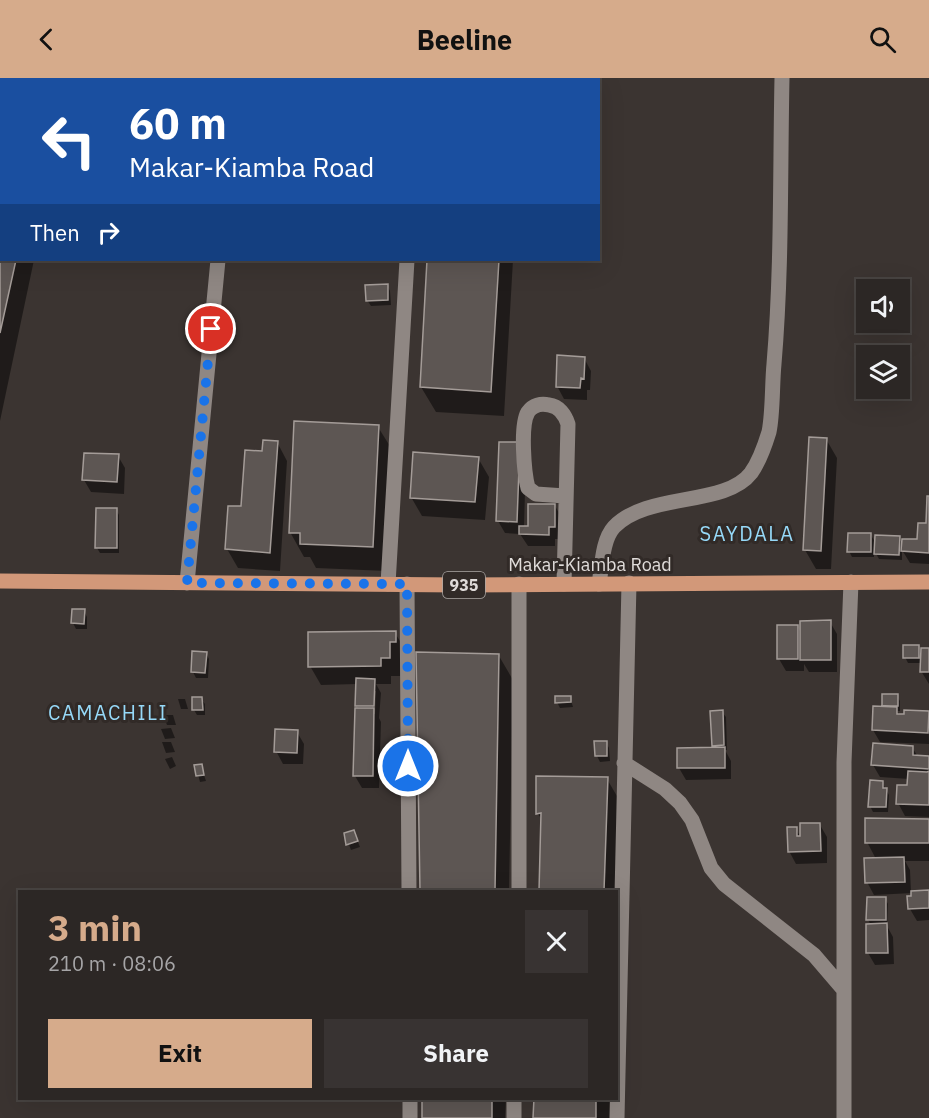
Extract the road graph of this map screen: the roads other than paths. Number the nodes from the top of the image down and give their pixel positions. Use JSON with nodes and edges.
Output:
{"nodes":[{"id":1,"x":782,"y":78,"type":"edge"},
{"id":2,"x":218,"y":261,"type":"edge"},
{"id":3,"x":407,"y":261,"type":"edge"},
{"id":4,"x":565,"y":496,"type":"junction"},
{"id":5,"x":0,"y":581,"type":"edge"},
{"id":6,"x":851,"y":582,"type":"junction"},
{"id":7,"x":929,"y":582,"type":"edge"},
{"id":8,"x":187,"y":583,"type":"junction"},
{"id":9,"x":387,"y":584,"type":"junction"},
{"id":10,"x":407,"y":584,"type":"junction"},
{"id":11,"x":519,"y":584,"type":"junction"},
{"id":12,"x":564,"y":584,"type":"junction"},
{"id":13,"x":599,"y":584,"type":"junction"},
{"id":14,"x":629,"y":584,"type":"junction"},
{"id":15,"x":624,"y":763,"type":"junction"},
{"id":16,"x":409,"y":890,"type":"edge"},
{"id":17,"x":519,"y":890,"type":"edge"},
{"id":18,"x":844,"y":990,"type":"junction"},
{"id":19,"x":618,"y":1067,"type":"edge"},
{"id":20,"x":410,"y":1100,"type":"edge"},
{"id":21,"x":514,"y":1100,"type":"edge"},
{"id":22,"x":617,"y":1100,"type":"edge"},
{"id":23,"x":410,"y":1118,"type":"edge"},
{"id":24,"x":514,"y":1118,"type":"edge"},
{"id":25,"x":617,"y":1118,"type":"edge"},
{"id":26,"x":844,"y":1118,"type":"edge"}],
"edges":[{"from":1,"to":13,"type":"street"},
{"from":2,"to":8,"type":"street"},
{"from":3,"to":9,"type":"street"},
{"from":4,"to":4,"type":"street"},
{"from":4,"to":12,"type":"street"},
{"from":5,"to":8,"type":"main road","name":"Makar-Kiamba Road","number":"935"},
{"from":6,"to":7,"type":"main road","name":"Makar-Kiamba Road","number":"935"},
{"from":6,"to":14,"type":"main road","name":"Makar-Kiamba Road","number":"935"},
{"from":6,"to":18,"type":"street"},
{"from":8,"to":9,"type":"main road","name":"Makar-Kiamba Road","number":"935"},
{"from":9,"to":10,"type":"main road","name":"Makar-Kiamba Road","number":"935"},
{"from":10,"to":11,"type":"main road","name":"Makar-Kiamba Road","number":"935"},
{"from":10,"to":16,"type":"street"},
{"from":11,"to":12,"type":"main road","name":"Makar-Kiamba Road","number":"935"},
{"from":11,"to":17,"type":"street"},
{"from":12,"to":13,"type":"main road","name":"Makar-Kiamba Road","number":"935"},
{"from":13,"to":14,"type":"main road","name":"Makar-Kiamba Road","number":"935"},
{"from":14,"to":15,"type":"street"},
{"from":15,"to":18,"type":"street"},
{"from":15,"to":19,"type":"street"},
{"from":18,"to":26,"type":"street"},
{"from":20,"to":23,"type":"street"},
{"from":21,"to":24,"type":"street"},
{"from":22,"to":25,"type":"street"}]}
